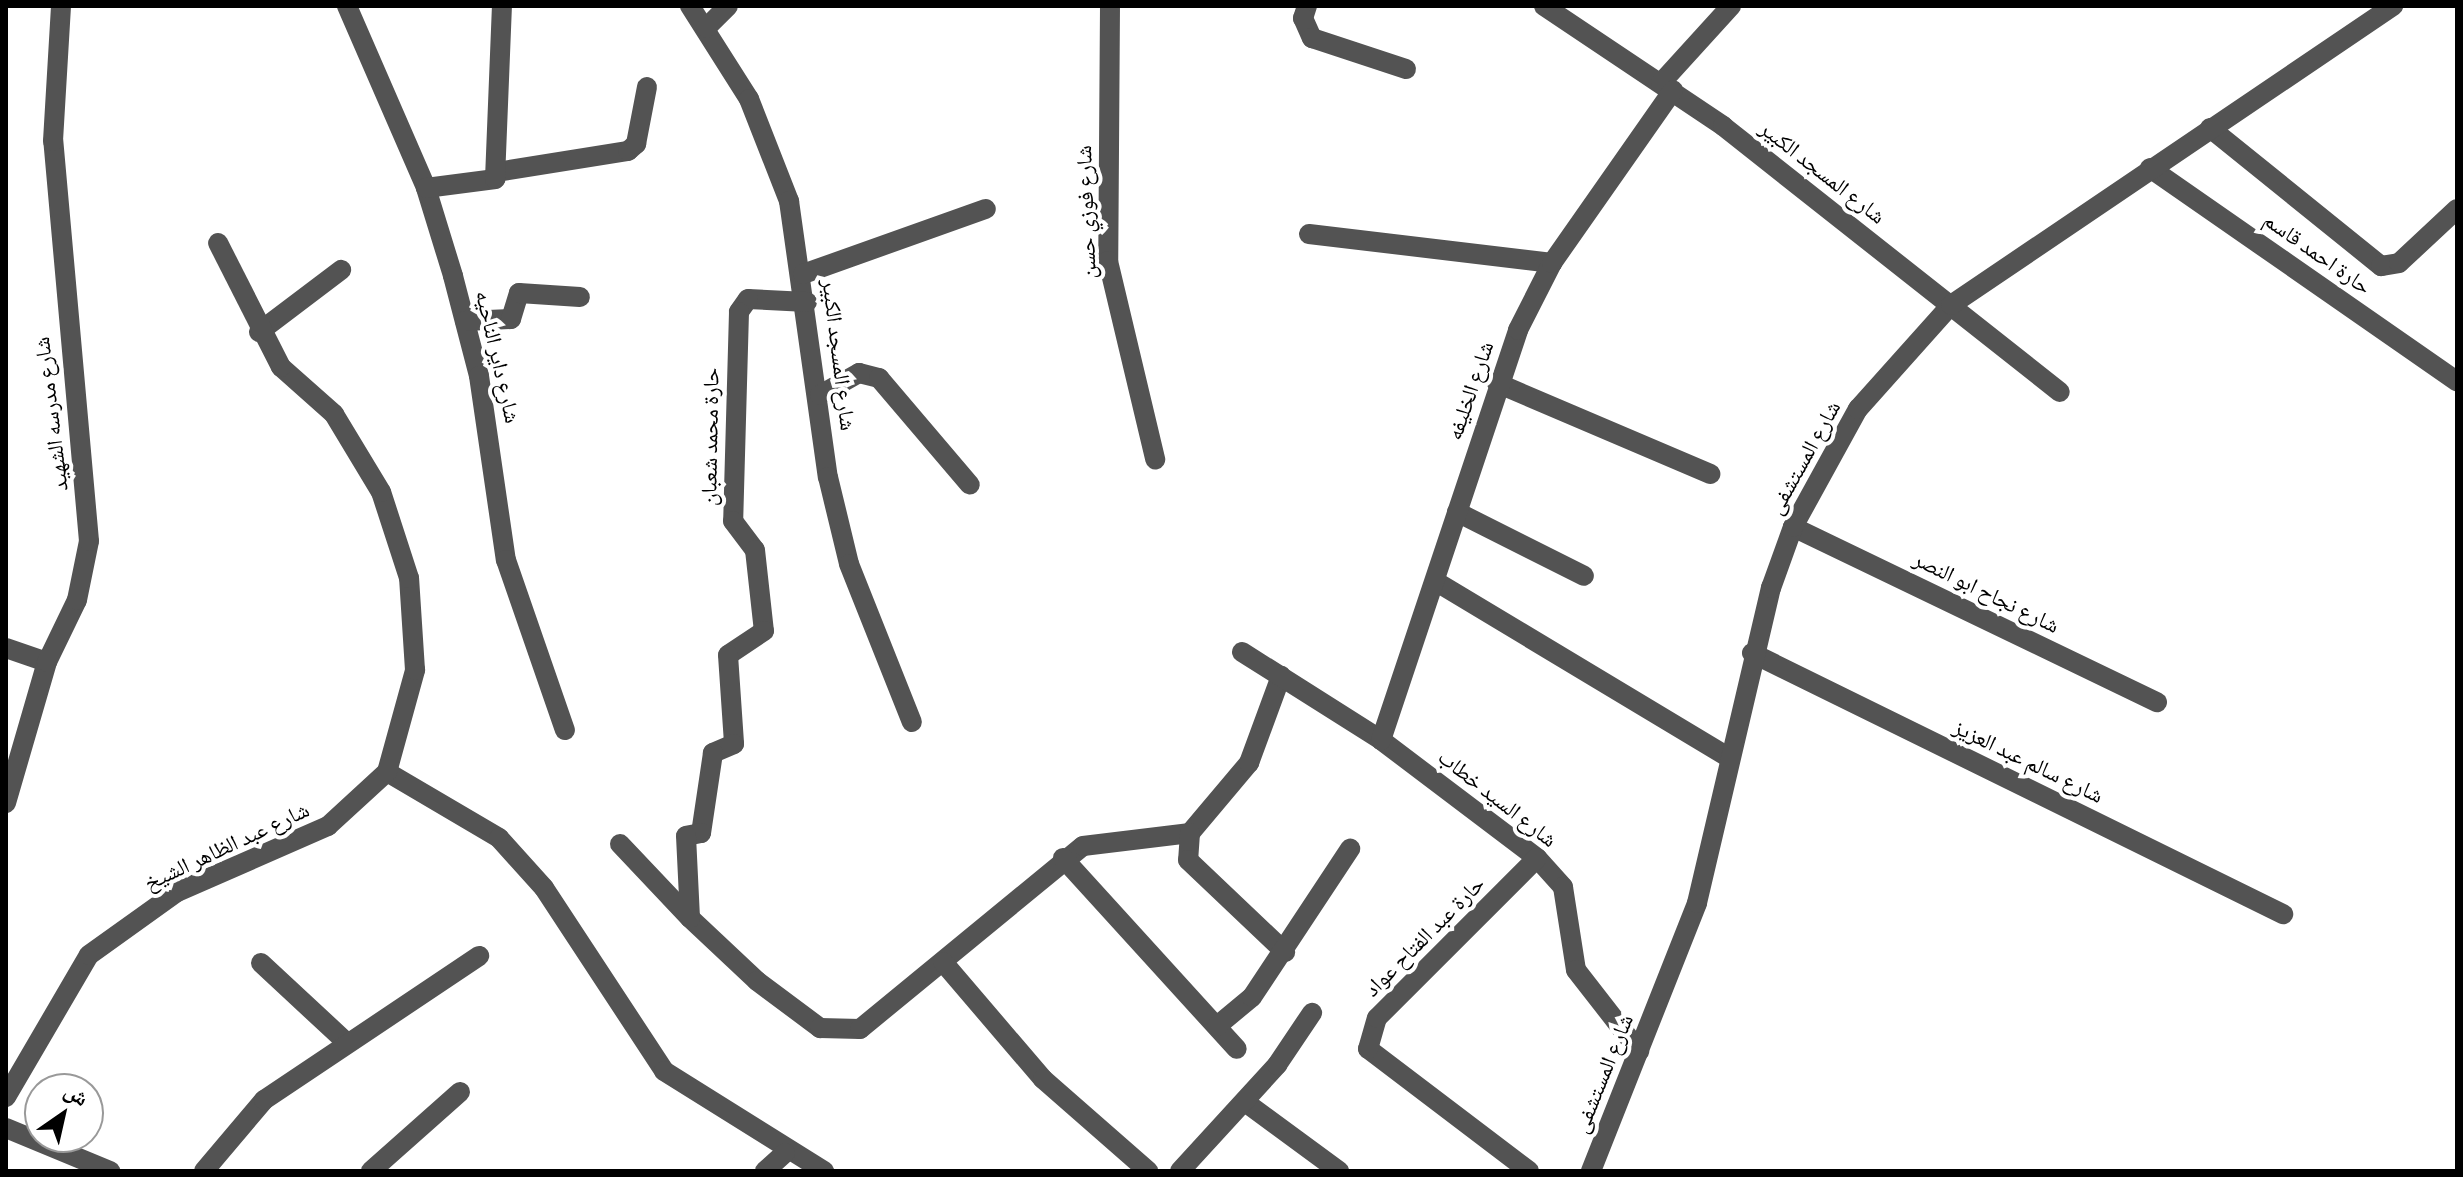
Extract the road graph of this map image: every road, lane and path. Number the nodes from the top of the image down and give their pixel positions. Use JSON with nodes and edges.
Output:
{"nodes":[{"id":1,"x":61,"y":6,"type":"edge"},
{"id":2,"x":347,"y":6,"type":"edge"},
{"id":3,"x":502,"y":6,"type":"edge"},
{"id":4,"x":690,"y":6,"type":"edge"},
{"id":5,"x":728,"y":6,"type":"edge"},
{"id":6,"x":1110,"y":6,"type":"edge"},
{"id":7,"x":1307,"y":6,"type":"edge"},
{"id":8,"x":1544,"y":6,"type":"edge"},
{"id":9,"x":1731,"y":6,"type":"edge"},
{"id":10,"x":2393,"y":6,"type":"edge"},
{"id":11,"x":706,"y":28,"type":"junction"},
{"id":12,"x":1406,"y":69,"type":"dead end"},
{"id":13,"x":647,"y":87,"type":"dead end"},
{"id":14,"x":1667,"y":87,"type":"junction"},
{"id":15,"x":2210,"y":128,"type":"junction"},
{"id":16,"x":2150,"y":168,"type":"junction"},
{"id":17,"x":497,"y":172,"type":"junction"},
{"id":18,"x":426,"y":188,"type":"junction"},
{"id":19,"x":986,"y":209,"type":"dead end"},
{"id":20,"x":2457,"y":209,"type":"edge"},
{"id":21,"x":1309,"y":234,"type":"dead end"},
{"id":22,"x":218,"y":243,"type":"dead end"},
{"id":23,"x":1552,"y":263,"type":"junction"},
{"id":24,"x":341,"y":270,"type":"dead end"},
{"id":25,"x":803,"y":274,"type":"junction"},
{"id":26,"x":580,"y":297,"type":"dead end"},
{"id":27,"x":807,"y":302,"type":"junction"},
{"id":28,"x":1951,"y":305,"type":"junction"},
{"id":29,"x":465,"y":321,"type":"junction"},
{"id":30,"x":259,"y":332,"type":"junction"},
{"id":31,"x":2457,"y":381,"type":"edge"},
{"id":32,"x":1497,"y":383,"type":"junction"},
{"id":33,"x":2060,"y":392,"type":"dead end"},
{"id":34,"x":820,"y":395,"type":"junction"},
{"id":35,"x":1155,"y":459,"type":"dead end"},
{"id":36,"x":1710,"y":474,"type":"dead end"},
{"id":37,"x":970,"y":485,"type":"dead end"},
{"id":38,"x":1457,"y":512,"type":"junction"},
{"id":39,"x":1793,"y":527,"type":"junction"},
{"id":40,"x":1584,"y":576,"type":"dead end"},
{"id":41,"x":1435,"y":581,"type":"junction"},
{"id":42,"x":6,"y":648,"type":"edge"},
{"id":43,"x":1242,"y":652,"type":"dead end"},
{"id":44,"x":1752,"y":653,"type":"junction"},
{"id":45,"x":47,"y":662,"type":"junction"},
{"id":46,"x":1281,"y":676,"type":"junction"},
{"id":47,"x":2157,"y":702,"type":"dead end"},
{"id":48,"x":912,"y":722,"type":"dead end"},
{"id":49,"x":565,"y":730,"type":"dead end"},
{"id":50,"x":1381,"y":740,"type":"junction"},
{"id":51,"x":1729,"y":758,"type":"junction"},
{"id":52,"x":387,"y":772,"type":"junction"},
{"id":53,"x":6,"y":803,"type":"edge"},
{"id":54,"x":1190,"y":833,"type":"junction"},
{"id":55,"x":620,"y":844,"type":"dead end"},
{"id":56,"x":1350,"y":849,"type":"dead end"},
{"id":57,"x":1063,"y":858,"type":"junction"},
{"id":58,"x":1537,"y":858,"type":"junction"},
{"id":59,"x":2283,"y":914,"type":"dead end"},
{"id":60,"x":690,"y":918,"type":"junction"},
{"id":61,"x":1285,"y":952,"type":"junction"},
{"id":62,"x":479,"y":956,"type":"dead end"},
{"id":63,"x":943,"y":962,"type":"junction"},
{"id":64,"x":261,"y":963,"type":"dead end"},
{"id":65,"x":1312,"y":1013,"type":"dead end"},
{"id":66,"x":1217,"y":1026,"type":"junction"},
{"id":67,"x":345,"y":1041,"type":"junction"},
{"id":68,"x":1237,"y":1049,"type":"dead end"},
{"id":69,"x":1639,"y":1051,"type":"junction"},
{"id":70,"x":460,"y":1092,"type":"dead end"},
{"id":71,"x":6,"y":1097,"type":"edge"},
{"id":72,"x":1245,"y":1102,"type":"junction"},
{"id":73,"x":6,"y":1128,"type":"edge"},
{"id":74,"x":785,"y":1153,"type":"junction"},
{"id":75,"x":110,"y":1171,"type":"edge"},
{"id":76,"x":204,"y":1171,"type":"edge"},
{"id":77,"x":371,"y":1171,"type":"edge"},
{"id":78,"x":765,"y":1171,"type":"edge"},
{"id":79,"x":824,"y":1171,"type":"edge"},
{"id":80,"x":1148,"y":1171,"type":"edge"},
{"id":81,"x":1180,"y":1171,"type":"edge"},
{"id":82,"x":1339,"y":1171,"type":"edge"},
{"id":83,"x":1529,"y":1171,"type":"edge"},
{"id":84,"x":1591,"y":1171,"type":"edge"}],
"edges":[{"from":1,"to":45,"type":"street","name":"شارع مدرسه الشهيد"},
{"from":2,"to":18,"type":"street","name":"شارع داير الناحيه"},
{"from":3,"to":17,"type":"street"},
{"from":4,"to":11,"type":"street","name":"شارع المسجد الكبير"},
{"from":5,"to":11,"type":"street"},
{"from":6,"to":35,"type":"street","name":"شارع فوزي حسن"},
{"from":7,"to":12,"type":"street"},
{"from":8,"to":14,"type":"street","name":"شارع المسجد الكبير"},
{"from":9,"to":14,"type":"street","name":"شارع الخليفه"},
{"from":10,"to":15,"type":"street","name":"شارع المستشفى"},
{"from":11,"to":25,"type":"street","name":"شارع المسجد الكبير"},
{"from":13,"to":17,"type":"street"},
{"from":14,"to":23,"type":"street","name":"شارع الخليفه"},
{"from":14,"to":28,"type":"street","name":"شارع المسجد الكبير"},
{"from":15,"to":16,"type":"street","name":"شارع المستشفى"},
{"from":15,"to":20,"type":"street"},
{"from":16,"to":28,"type":"street","name":"شارع المستشفى"},
{"from":16,"to":31,"type":"street","name":"حارة احمد قاسم"},
{"from":17,"to":18,"type":"street"},
{"from":18,"to":29,"type":"street","name":"شارع داير الناحيه"},
{"from":19,"to":25,"type":"street"},
{"from":21,"to":23,"type":"street"},
{"from":22,"to":30,"type":"street"},
{"from":23,"to":32,"type":"street","name":"شارع الخليفه"},
{"from":24,"to":30,"type":"street"},
{"from":25,"to":27,"type":"street","name":"شارع المسجد الكبير"},
{"from":26,"to":29,"type":"street"},
{"from":27,"to":34,"type":"street","name":"شارع المسجد الكبير"},
{"from":27,"to":60,"type":"street","name":"حارة محمد شعبان"},
{"from":28,"to":33,"type":"street","name":"شارع المسجد الكبير"},
{"from":28,"to":39,"type":"street","name":"شارع المستشفى"},
{"from":29,"to":49,"type":"street","name":"شارع داير الناحيه"},
{"from":30,"to":52,"type":"street"},
{"from":32,"to":36,"type":"street"},
{"from":32,"to":38,"type":"street","name":"شارع الخليفه"},
{"from":34,"to":37,"type":"street"},
{"from":34,"to":48,"type":"street","name":"شارع المسجد الكبير"},
{"from":38,"to":40,"type":"street"},
{"from":38,"to":41,"type":"street","name":"شارع الخليفه"},
{"from":39,"to":44,"type":"street","name":"شارع المستشفى"},
{"from":39,"to":47,"type":"street","name":"شارع نجاح ابو النصر"},
{"from":41,"to":50,"type":"street","name":"شارع الخليفه"},
{"from":41,"to":51,"type":"street"},
{"from":42,"to":45,"type":"street"},
{"from":43,"to":46,"type":"street","name":"شارع السيد خطاب"},
{"from":44,"to":51,"type":"street","name":"شارع المستشفى"},
{"from":44,"to":59,"type":"street","name":"شارع سالم عبد العزيز"},
{"from":45,"to":53,"type":"street","name":"شارع مدرسه الشهيد"},
{"from":46,"to":50,"type":"street","name":"شارع السيد خطاب"},
{"from":46,"to":54,"type":"street"},
{"from":50,"to":58,"type":"street","name":"شارع السيد خطاب"},
{"from":51,"to":69,"type":"street","name":"شارع المستشفى"},
{"from":52,"to":71,"type":"street","name":"شارع عبد الظاهر الشيخ"},
{"from":52,"to":74,"type":"street"},
{"from":54,"to":57,"type":"street"},
{"from":54,"to":61,"type":"street"},
{"from":55,"to":60,"type":"street"},
{"from":56,"to":61,"type":"street"},
{"from":57,"to":63,"type":"street"},
{"from":57,"to":66,"type":"street"},
{"from":58,"to":69,"type":"street","name":"شارع السيد خطاب"},
{"from":58,"to":83,"type":"street","name":"حارة عبد الفتاح عواد"},
{"from":60,"to":63,"type":"street"},
{"from":61,"to":66,"type":"street"},
{"from":62,"to":67,"type":"street"},
{"from":63,"to":80,"type":"street"},
{"from":64,"to":67,"type":"street"},
{"from":65,"to":72,"type":"street"},
{"from":66,"to":68,"type":"street"},
{"from":67,"to":76,"type":"street"},
{"from":69,"to":84,"type":"street","name":"شارع المستشفى"},
{"from":70,"to":77,"type":"street"},
{"from":72,"to":81,"type":"street"},
{"from":72,"to":82,"type":"street"},
{"from":73,"to":75,"type":"street"},
{"from":74,"to":78,"type":"street"},
{"from":74,"to":79,"type":"street"}]}
